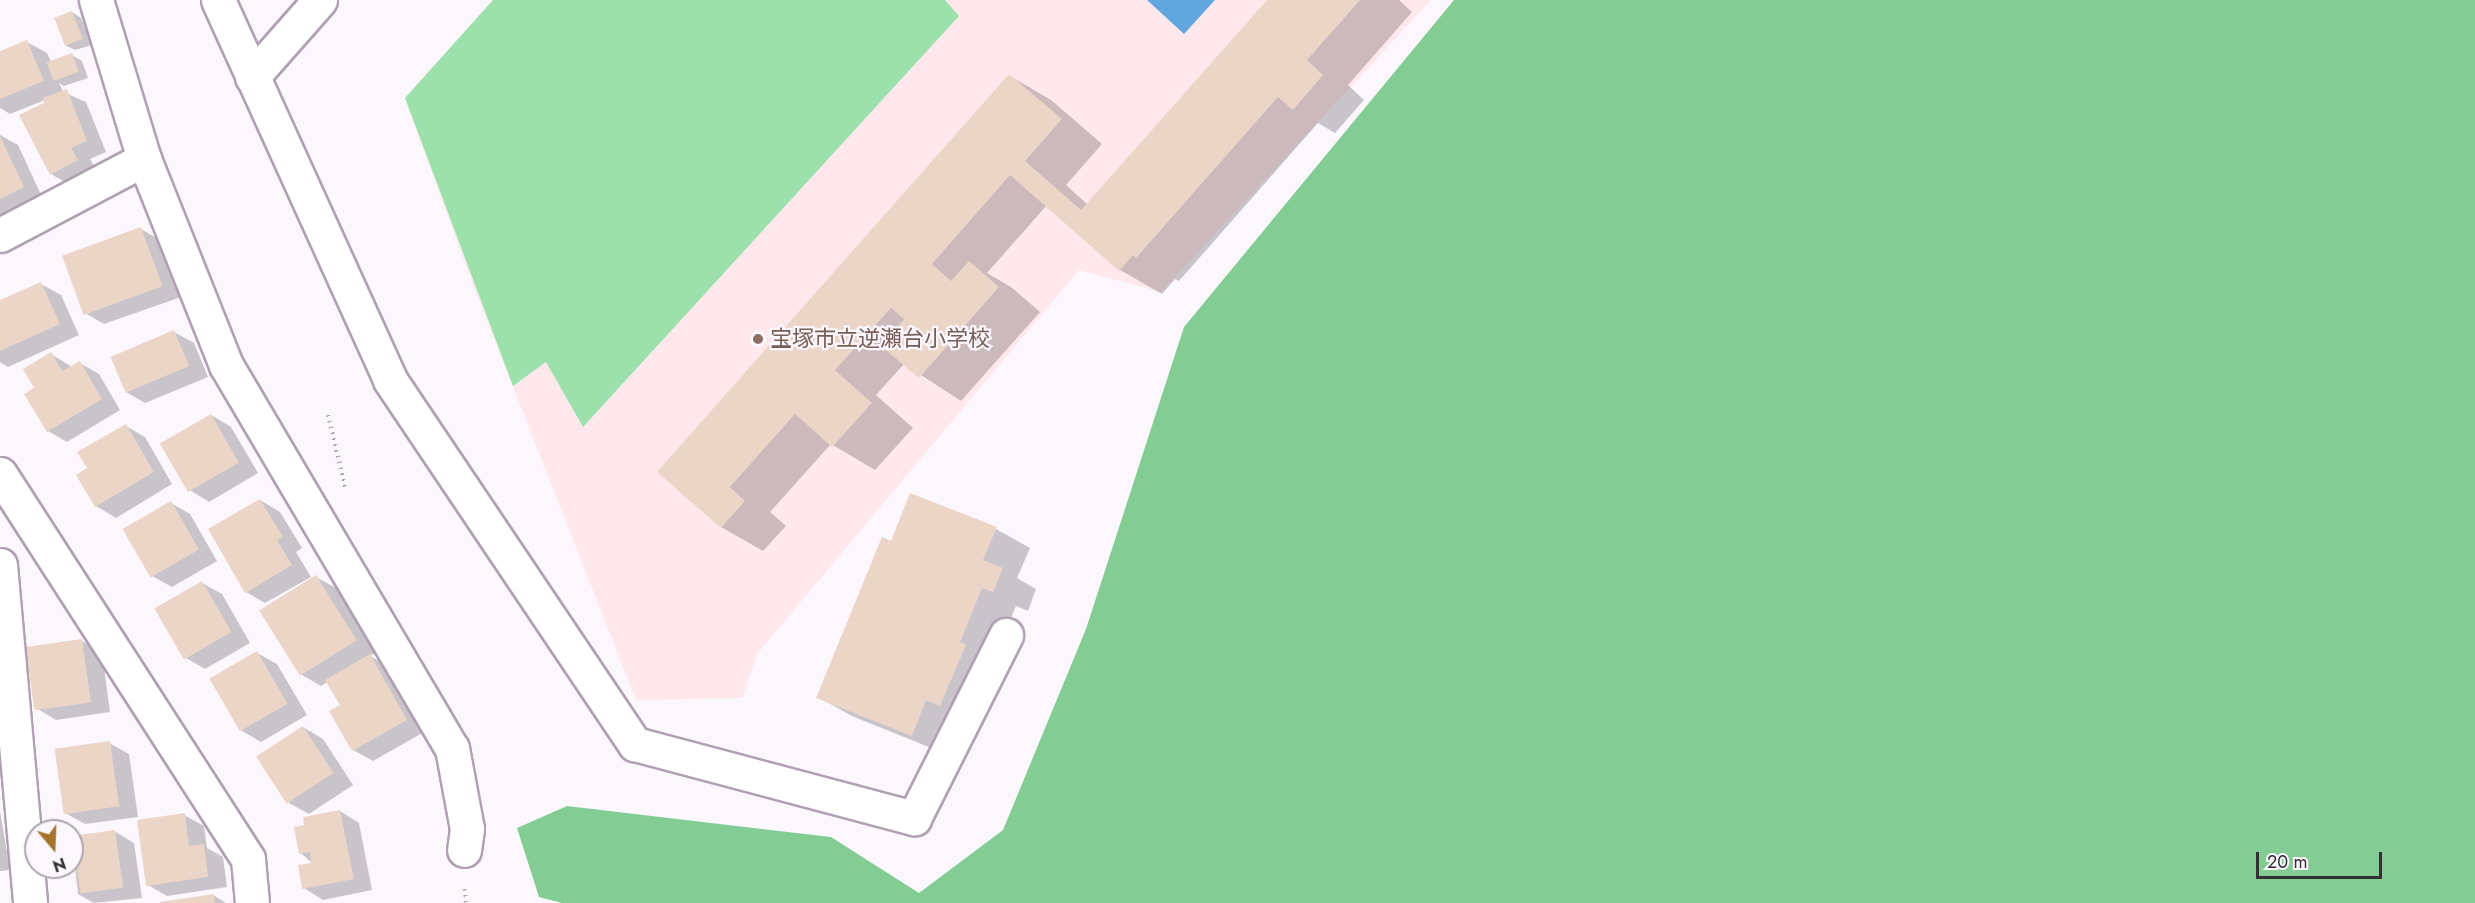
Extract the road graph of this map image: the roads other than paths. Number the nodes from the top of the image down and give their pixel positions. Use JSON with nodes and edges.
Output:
{"nodes":[{"id":1,"x":96,"y":0,"type":"edge"},
{"id":2,"x":218,"y":0,"type":"edge"},
{"id":3,"x":320,"y":0,"type":"edge"},
{"id":4,"x":252,"y":77,"type":"junction"},
{"id":5,"x":144,"y":159,"type":"junction"},
{"id":6,"x":0,"y":235,"type":"edge"},
{"id":7,"x":0,"y":474,"type":"edge"},
{"id":8,"x":0,"y":565,"type":"edge"},
{"id":9,"x":1005,"y":634,"type":"dead end"},
{"id":10,"x":464,"y":850,"type":"dead end"},
{"id":11,"x":30,"y":903,"type":"edge"},
{"id":12,"x":252,"y":903,"type":"edge"}],
"edges":[{"from":1,"to":5,"type":"street"},
{"from":2,"to":4,"type":"street"},
{"from":3,"to":4,"type":"street"},
{"from":4,"to":9,"type":"street"},
{"from":5,"to":6,"type":"street"},
{"from":5,"to":10,"type":"street"},
{"from":7,"to":12,"type":"street"},
{"from":8,"to":11,"type":"street"}]}
